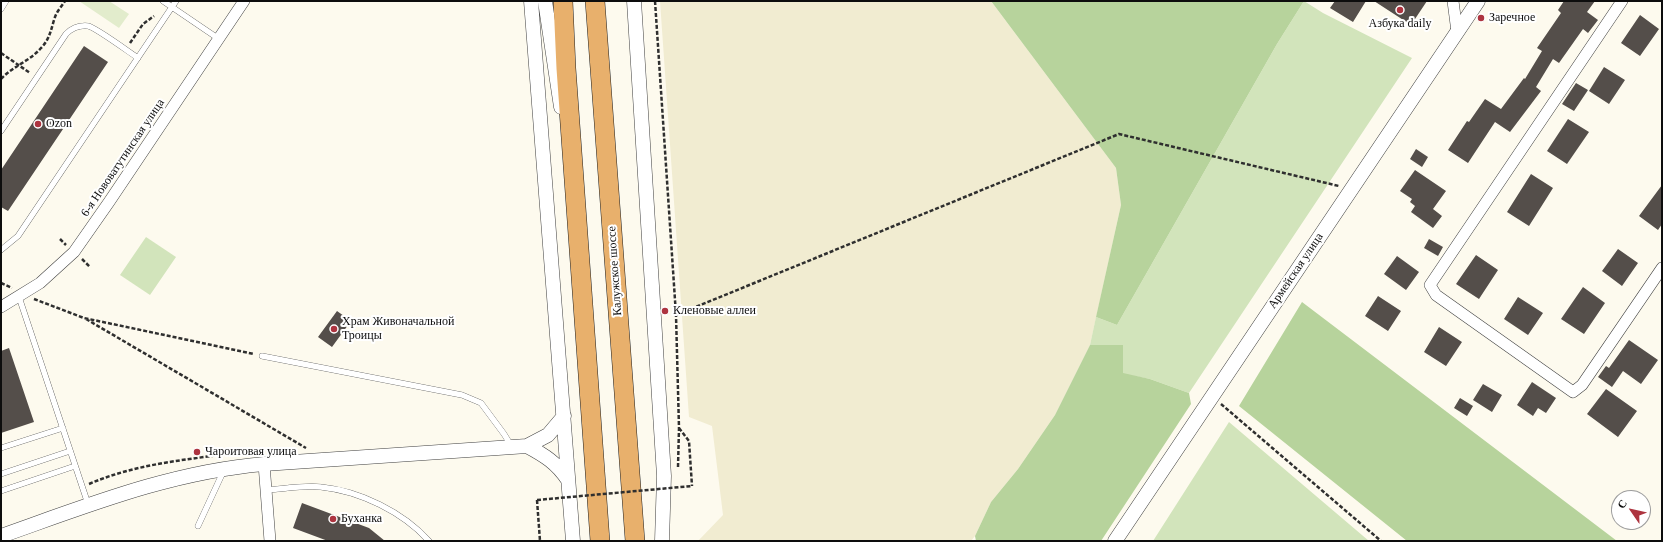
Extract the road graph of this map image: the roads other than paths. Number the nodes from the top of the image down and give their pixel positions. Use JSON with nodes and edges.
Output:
{"nodes":[{"id":1,"x":6,"y":1,"type":"edge"},
{"id":2,"x":163,"y":1,"type":"edge"},
{"id":3,"x":176,"y":1,"type":"edge"},
{"id":4,"x":244,"y":1,"type":"edge"},
{"id":5,"x":531,"y":1,"type":"edge"},
{"id":6,"x":545,"y":1,"type":"edge"},
{"id":7,"x":563,"y":1,"type":"edge"},
{"id":8,"x":595,"y":1,"type":"edge"},
{"id":9,"x":634,"y":1,"type":"edge"},
{"id":10,"x":1453,"y":1,"type":"edge"},
{"id":11,"x":1478,"y":1,"type":"edge"},
{"id":12,"x":1622,"y":1,"type":"edge"},
{"id":13,"x":172,"y":7,"type":"junction"},
{"id":14,"x":1,"y":9,"type":"edge"},
{"id":15,"x":1457,"y":32,"type":"junction"},
{"id":16,"x":219,"y":39,"type":"junction"},
{"id":17,"x":138,"y":58,"type":"junction"},
{"id":18,"x":1,"y":131,"type":"edge"},
{"id":19,"x":578,"y":228,"type":"junction"},
{"id":20,"x":1,"y":250,"type":"edge"},
{"id":21,"x":1662,"y":268,"type":"edge"},
{"id":22,"x":19,"y":297,"type":"junction"},
{"id":23,"x":1,"y":308,"type":"edge"},
{"id":24,"x":262,"y":356,"type":"road end"},
{"id":25,"x":564,"y":416,"type":"junction"},
{"id":26,"x":63,"y":428,"type":"junction"},
{"id":27,"x":526,"y":446,"type":"junction"},
{"id":28,"x":512,"y":447,"type":"junction"},
{"id":29,"x":1,"y":448,"type":"edge"},
{"id":30,"x":70,"y":451,"type":"junction"},
{"id":31,"x":264,"y":464,"type":"junction"},
{"id":32,"x":75,"y":466,"type":"junction"},
{"id":33,"x":225,"y":468,"type":"junction"},
{"id":34,"x":1,"y":474,"type":"edge"},
{"id":35,"x":568,"y":481,"type":"junction"},
{"id":36,"x":266,"y":490,"type":"junction"},
{"id":37,"x":1,"y":491,"type":"edge"},
{"id":38,"x":88,"y":505,"type":"junction"},
{"id":39,"x":198,"y":526,"type":"dead end"},
{"id":40,"x":1,"y":536,"type":"edge"},
{"id":41,"x":272,"y":540,"type":"edge"},
{"id":42,"x":429,"y":541,"type":"edge"},
{"id":43,"x":572,"y":541,"type":"edge"},
{"id":44,"x":600,"y":541,"type":"edge"},
{"id":45,"x":635,"y":541,"type":"edge"},
{"id":46,"x":662,"y":541,"type":"edge"},
{"id":47,"x":1115,"y":541,"type":"edge"}],
"edges":[{"from":1,"to":14,"type":"lane"},
{"from":2,"to":13,"type":"lane"},
{"from":3,"to":13,"type":"lane"},
{"from":4,"to":16,"type":"street","name":"6-я Нововатутинская улица"},
{"from":5,"to":25,"type":"street"},
{"from":6,"to":19,"type":"street"},
{"from":7,"to":19,"type":"highway"},
{"from":8,"to":45,"type":"highway","name":"Калужское шоссе"},
{"from":9,"to":46,"type":"street"},
{"from":10,"to":15,"type":"street"},
{"from":11,"to":15,"type":"street","name":"Армейская улица"},
{"from":12,"to":21,"type":"street"},
{"from":13,"to":16,"type":"lane"},
{"from":13,"to":17,"type":"lane"},
{"from":15,"to":47,"type":"street","name":"Армейская улица"},
{"from":16,"to":22,"type":"street","name":"6-я Нововатутинская улица"},
{"from":17,"to":18,"type":"lane"},
{"from":17,"to":20,"type":"lane"},
{"from":19,"to":44,"type":"highway"},
{"from":22,"to":23,"type":"street","name":"6-я Нововатутинская улица"},
{"from":22,"to":26,"type":"lane"},
{"from":24,"to":28,"type":"lane"},
{"from":25,"to":27,"type":"street"},
{"from":25,"to":35,"type":"street"},
{"from":26,"to":29,"type":"lane"},
{"from":26,"to":30,"type":"lane"},
{"from":27,"to":28,"type":"street"},
{"from":27,"to":35,"type":"street"},
{"from":28,"to":31,"type":"street"},
{"from":30,"to":32,"type":"lane"},
{"from":30,"to":34,"type":"lane"},
{"from":31,"to":33,"type":"street"},
{"from":31,"to":36,"type":"street"},
{"from":32,"to":37,"type":"lane"},
{"from":32,"to":38,"type":"lane"},
{"from":33,"to":38,"type":"street"},
{"from":33,"to":39,"type":"lane"},
{"from":35,"to":43,"type":"street"},
{"from":36,"to":41,"type":"street"},
{"from":36,"to":42,"type":"lane"},
{"from":38,"to":40,"type":"street"}]}
